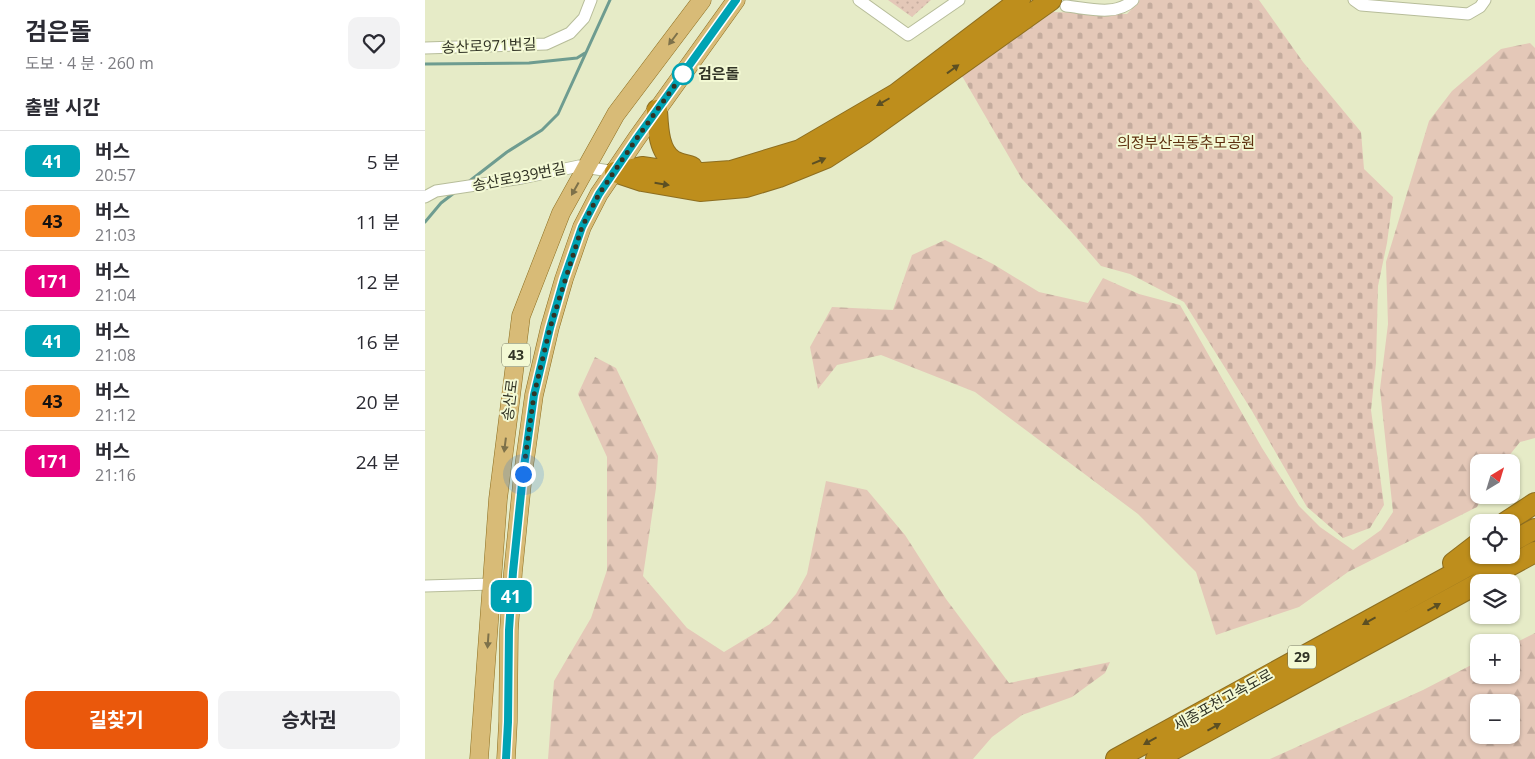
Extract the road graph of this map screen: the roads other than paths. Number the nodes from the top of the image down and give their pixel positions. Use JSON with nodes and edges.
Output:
{"nodes":[{"id":1,"x":591,"y":0,"type":"edge"},
{"id":2,"x":702,"y":0,"type":"edge"},
{"id":3,"x":736,"y":0,"type":"edge"},
{"id":4,"x":859,"y":0,"type":"edge"},
{"id":5,"x":959,"y":0,"type":"edge"},
{"id":6,"x":1020,"y":0,"type":"edge"},
{"id":7,"x":1133,"y":0,"type":"edge"},
{"id":8,"x":1354,"y":0,"type":"edge"},
{"id":9,"x":1485,"y":0,"type":"edge"},
{"id":10,"x":1058,"y":3,"type":"edge"},
{"id":11,"x":425,"y":48,"type":"edge"},
{"id":12,"x":657,"y":110,"type":"junction"},
{"id":13,"x":587,"y":167,"type":"junction"},
{"id":14,"x":724,"y":171,"type":"junction"},
{"id":15,"x":615,"y":172,"type":"junction"},
{"id":16,"x":425,"y":197,"type":"edge"},
{"id":17,"x":1535,"y":503,"type":"edge"},
{"id":18,"x":1518,"y":514,"type":"edge"},
{"id":19,"x":1535,"y":529,"type":"edge"},
{"id":20,"x":1520,"y":537,"type":"edge"},
{"id":21,"x":1470,"y":550,"type":"edge"},
{"id":22,"x":1535,"y":552,"type":"edge"},
{"id":23,"x":1472,"y":564,"type":"edge"},
{"id":24,"x":1495,"y":574,"type":"edge"},
{"id":25,"x":492,"y":584,"type":"junction"},
{"id":26,"x":425,"y":586,"type":"edge"},
{"id":27,"x":1470,"y":588,"type":"edge"},
{"id":28,"x":1397,"y":605,"type":"junction"},
{"id":29,"x":479,"y":759,"type":"edge"},
{"id":30,"x":506,"y":759,"type":"edge"},
{"id":31,"x":1116,"y":759,"type":"edge"},
{"id":32,"x":1156,"y":759,"type":"edge"}],
"edges":[{"from":1,"to":11,"type":"street","name":"송산로971번길"},
{"from":2,"to":13,"type":"main road","name":"송산로","number":"43","one_way":true},
{"from":3,"to":12,"type":"main road","name":"송산로","number":"43"},
{"from":4,"to":5,"type":"street"},
{"from":6,"to":14,"type":"highway","one_way":true},
{"from":7,"to":10,"type":"street"},
{"from":8,"to":9,"type":"street"},
{"from":15,"to":10,"type":"highway","one_way":true},
{"from":12,"to":14,"type":"highway"},
{"from":12,"to":15,"type":"main road","name":"송산로","number":"43"},
{"from":13,"to":15,"type":"street","name":"송산로939번길"},
{"from":13,"to":16,"type":"street","name":"송산로939번길"},
{"from":13,"to":25,"type":"main road","name":"송산로","number":"43","one_way":true},
{"from":14,"to":15,"type":"highway"},
{"from":15,"to":30,"type":"main road","name":"송산로","number":"43"},
{"from":17,"to":18,"type":"highway"},
{"from":19,"to":20,"type":"highway"},
{"from":21,"to":28,"type":"highway"},
{"from":22,"to":24,"type":"highway","name":"세종포천고속도로","number":"29"},
{"from":23,"to":28,"type":"highway","name":"세종포천고속도로","number":"29"},
{"from":25,"to":26,"type":"street"},
{"from":25,"to":29,"type":"main road","name":"송산로","number":"43","one_way":true},
{"from":32,"to":27,"type":"highway","name":"세종포천고속도로","number":"29","one_way":true},
{"from":28,"to":31,"type":"highway","name":"세종포천고속도로","number":"29","one_way":true}]}
